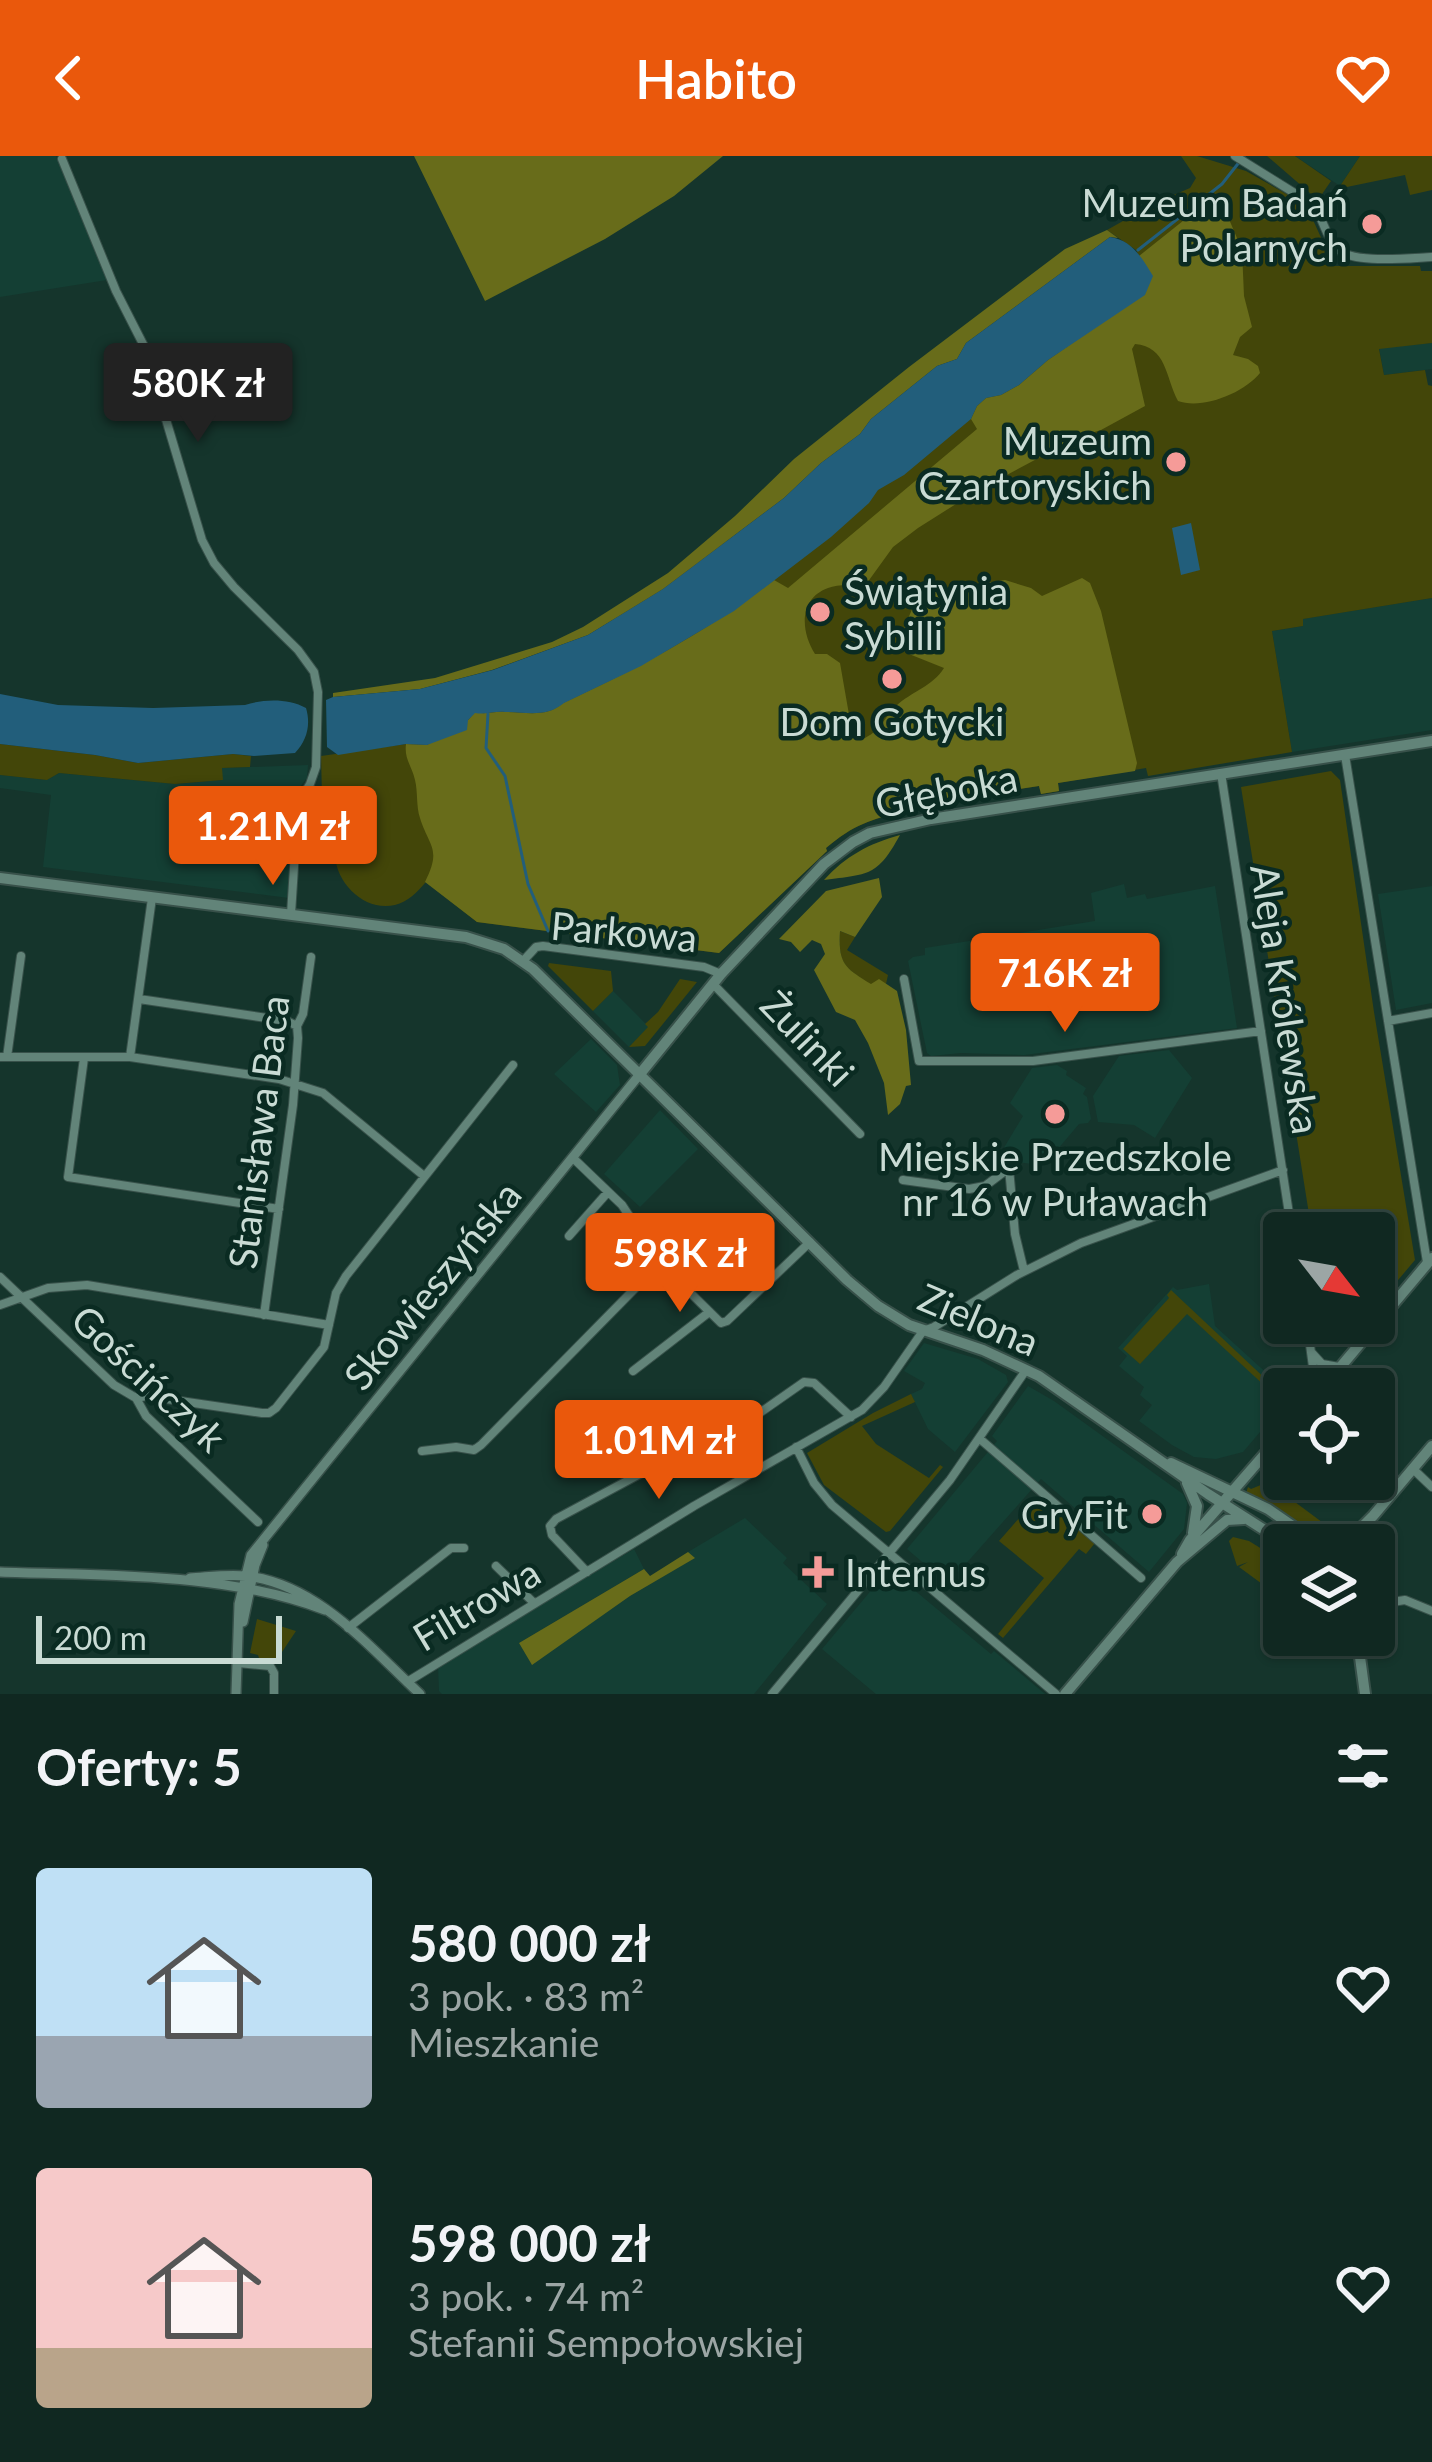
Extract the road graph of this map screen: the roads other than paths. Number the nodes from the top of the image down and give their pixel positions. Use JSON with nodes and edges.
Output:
{"nodes":[{"id":1,"x":1235,"y":156,"type":"edge"},
{"id":2,"x":62,"y":159,"type":"edge"},
{"id":3,"x":1432,"y":257,"type":"edge"},
{"id":4,"x":1432,"y":741,"type":"edge"},
{"id":5,"x":1345,"y":755,"type":"junction"},
{"id":6,"x":1221,"y":773,"type":"junction"},
{"id":7,"x":0,"y":878,"type":"edge"},
{"id":8,"x":153,"y":896,"type":"junction"},
{"id":9,"x":291,"y":914,"type":"junction"},
{"id":10,"x":22,"y":956,"type":"dead end"},
{"id":11,"x":311,"y":957,"type":"dead end"},
{"id":12,"x":523,"y":961,"type":"junction"},
{"id":13,"x":717,"y":979,"type":"junction"},
{"id":14,"x":904,"y":979,"type":"dead end"},
{"id":15,"x":139,"y":999,"type":"junction"},
{"id":16,"x":1432,"y":1012,"type":"edge"},
{"id":17,"x":1388,"y":1021,"type":"junction"},
{"id":18,"x":297,"y":1026,"type":"junction"},
{"id":19,"x":1261,"y":1031,"type":"junction"},
{"id":20,"x":4,"y":1057,"type":"edge"},
{"id":21,"x":130,"y":1057,"type":"junction"},
{"id":22,"x":84,"y":1058,"type":"junction"},
{"id":23,"x":513,"y":1065,"type":"dead end"},
{"id":24,"x":640,"y":1074,"type":"junction"},
{"id":25,"x":294,"y":1083,"type":"junction"},
{"id":26,"x":860,"y":1134,"type":"dead end"},
{"id":27,"x":573,"y":1158,"type":"junction"},
{"id":28,"x":1282,"y":1169,"type":"junction"},
{"id":29,"x":424,"y":1176,"type":"junction"},
{"id":30,"x":903,"y":1180,"type":"dead end"},
{"id":31,"x":608,"y":1192,"type":"junction"},
{"id":32,"x":279,"y":1209,"type":"junction"},
{"id":33,"x":1289,"y":1212,"type":"edge"},
{"id":34,"x":569,"y":1236,"type":"dead end"},
{"id":35,"x":810,"y":1242,"type":"junction"},
{"id":36,"x":1430,"y":1261,"type":"edge"},
{"id":37,"x":660,"y":1263,"type":"junction"},
{"id":38,"x":1024,"y":1271,"type":"junction"},
{"id":39,"x":0,"y":1277,"type":"edge"},
{"id":40,"x":22,"y":1298,"type":"junction"},
{"id":41,"x":0,"y":1305,"type":"edge"},
{"id":42,"x":960,"y":1311,"type":"junction"},
{"id":43,"x":708,"y":1313,"type":"junction"},
{"id":44,"x":264,"y":1315,"type":"junction"},
{"id":45,"x":329,"y":1325,"type":"junction"},
{"id":46,"x":923,"y":1331,"type":"junction"},
{"id":47,"x":956,"y":1342,"type":"junction"},
{"id":48,"x":1310,"y":1344,"type":"edge"},
{"id":49,"x":1311,"y":1350,"type":"junction"},
{"id":50,"x":1341,"y":1367,"type":"joint"},
{"id":51,"x":1315,"y":1368,"type":"edge"},
{"id":52,"x":1027,"y":1369,"type":"junction"},
{"id":53,"x":633,"y":1371,"type":"dead end"},
{"id":54,"x":136,"y":1398,"type":"junction"},
{"id":55,"x":850,"y":1417,"type":"junction"},
{"id":56,"x":980,"y":1439,"type":"junction"},
{"id":57,"x":1432,"y":1446,"type":"edge"},
{"id":58,"x":796,"y":1448,"type":"junction"},
{"id":59,"x":422,"y":1451,"type":"dead end"},
{"id":60,"x":1152,"y":1454,"type":"junction"},
{"id":61,"x":1263,"y":1456,"type":"edge"},
{"id":62,"x":1413,"y":1469,"type":"junction"},
{"id":63,"x":1181,"y":1475,"type":"junction"},
{"id":64,"x":1432,"y":1487,"type":"edge"},
{"id":65,"x":1236,"y":1493,"type":"junction"},
{"id":66,"x":1225,"y":1505,"type":"junction"},
{"id":67,"x":1373,"y":1516,"type":"junction"},
{"id":68,"x":1247,"y":1520,"type":"junction"},
{"id":69,"x":258,"y":1522,"type":"dead end"},
{"id":70,"x":1293,"y":1524,"type":"edge"},
{"id":71,"x":1365,"y":1524,"type":"edge"},
{"id":72,"x":1369,"y":1524,"type":"edge"},
{"id":73,"x":1220,"y":1526,"type":"junction"},
{"id":74,"x":1263,"y":1530,"type":"edge"},
{"id":75,"x":1190,"y":1540,"type":"junction"},
{"id":76,"x":464,"y":1548,"type":"dead end"},
{"id":77,"x":890,"y":1553,"type":"junction"},
{"id":78,"x":1178,"y":1562,"type":"junction"},
{"id":79,"x":496,"y":1566,"type":"dead end"},
{"id":80,"x":0,"y":1572,"type":"edge"},
{"id":81,"x":587,"y":1572,"type":"junction"},
{"id":82,"x":1138,"y":1575,"type":"dead end"},
{"id":83,"x":248,"y":1577,"type":"junction"},
{"id":84,"x":167,"y":1579,"type":"junction"},
{"id":85,"x":245,"y":1590,"type":"junction"},
{"id":86,"x":1395,"y":1602,"type":"edge"},
{"id":87,"x":534,"y":1603,"type":"junction"},
{"id":88,"x":326,"y":1610,"type":"junction"},
{"id":89,"x":1432,"y":1611,"type":"edge"},
{"id":90,"x":348,"y":1628,"type":"junction"},
{"id":91,"x":1359,"y":1656,"type":"edge"},
{"id":92,"x":238,"y":1657,"type":"junction"},
{"id":93,"x":407,"y":1682,"type":"junction"},
{"id":94,"x":236,"y":1694,"type":"edge"},
{"id":95,"x":274,"y":1694,"type":"edge"},
{"id":96,"x":420,"y":1694,"type":"edge"},
{"id":97,"x":772,"y":1694,"type":"edge"},
{"id":98,"x":1061,"y":1694,"type":"edge"},
{"id":99,"x":1365,"y":1694,"type":"edge"}],
"edges":[{"from":1,"to":3,"type":"street"},
{"from":2,"to":9,"type":"street"},
{"from":4,"to":5,"type":"main road","name":"Głęboka"},
{"from":5,"to":6,"type":"main road","name":"Głęboka"},
{"from":5,"to":17,"type":"street"},
{"from":6,"to":13,"type":"main road","name":"Głęboka"},
{"from":6,"to":19,"type":"street","name":"Aleja Królewska"},
{"from":7,"to":8,"type":"main road"},
{"from":8,"to":9,"type":"main road"},
{"from":8,"to":15,"type":"street"},
{"from":9,"to":12,"type":"main road"},
{"from":10,"to":20,"type":"street"},
{"from":11,"to":18,"type":"street","name":"Stanisława Baca"},
{"from":12,"to":13,"type":"street","name":"Parkowa"},
{"from":12,"to":24,"type":"main road","name":"Zielona"},
{"from":13,"to":24,"type":"main road","name":"Głęboka"},
{"from":13,"to":26,"type":"street","name":"Żulinki"},
{"from":14,"to":19,"type":"street"},
{"from":15,"to":18,"type":"street"},
{"from":15,"to":21,"type":"street"},
{"from":16,"to":17,"type":"street"},
{"from":17,"to":36,"type":"street"},
{"from":18,"to":25,"type":"street","name":"Stanisława Baca"},
{"from":19,"to":28,"type":"street","name":"Aleja Królewska"},
{"from":20,"to":22,"type":"street"},
{"from":21,"to":22,"type":"street"},
{"from":21,"to":25,"type":"street"},
{"from":22,"to":32,"type":"street"},
{"from":23,"to":29,"type":"street"},
{"from":24,"to":27,"type":"street","name":"Skowieszyńska"},
{"from":24,"to":35,"type":"main road","name":"Zielona"},
{"from":25,"to":29,"type":"street"},
{"from":25,"to":32,"type":"street","name":"Stanisława Baca"},
{"from":27,"to":31,"type":"street"},
{"from":27,"to":83,"type":"street","name":"Skowieszyńska"},
{"from":28,"to":33,"type":"street","name":"Aleja Królewska"},
{"from":28,"to":38,"type":"street"},
{"from":29,"to":45,"type":"street"},
{"from":30,"to":38,"type":"street"},
{"from":31,"to":34,"type":"street"},
{"from":31,"to":37,"type":"street"},
{"from":32,"to":44,"type":"street","name":"Stanisława Baca"},
{"from":35,"to":43,"type":"street"},
{"from":35,"to":46,"type":"main road","name":"Zielona"},
{"from":36,"to":50,"type":"main road"},
{"from":37,"to":43,"type":"street"},
{"from":37,"to":59,"type":"street"},
{"from":38,"to":42,"type":"street"},
{"from":39,"to":40,"type":"street","name":"Gościńczyk"},
{"from":40,"to":41,"type":"street"},
{"from":40,"to":44,"type":"street"},
{"from":40,"to":54,"type":"street","name":"Gościńczyk"},
{"from":42,"to":46,"type":"street"},
{"from":42,"to":47,"type":"street"},
{"from":43,"to":53,"type":"street"},
{"from":44,"to":45,"type":"street"},
{"from":45,"to":54,"type":"street"},
{"from":46,"to":47,"type":"main road","name":"Zielona"},
{"from":46,"to":55,"type":"street","name":"Filtrowa"},
{"from":47,"to":52,"type":"main road","name":"Zielona"},
{"from":48,"to":49,"type":"street"},
{"from":49,"to":50,"type":"street"},
{"from":49,"to":51,"type":"street"},
{"from":52,"to":56,"type":"street"},
{"from":52,"to":60,"type":"main road","name":"Zielona"},
{"from":54,"to":69,"type":"street","name":"Gościńczyk"},
{"from":55,"to":58,"type":"street","name":"Filtrowa"},
{"from":55,"to":81,"type":"street"},
{"from":56,"to":77,"type":"street"},
{"from":56,"to":82,"type":"street"},
{"from":57,"to":62,"type":"main road"},
{"from":58,"to":77,"type":"street"},
{"from":58,"to":81,"type":"street","name":"Filtrowa"},
{"from":60,"to":63,"type":"main road","name":"Zielona"},
{"from":60,"to":65,"type":"main road","name":"Zielona"},
{"from":61,"to":65,"type":"main road"},
{"from":62,"to":64,"type":"street"},
{"from":62,"to":67,"type":"main road"},
{"from":63,"to":66,"type":"main road","name":"Zielona"},
{"from":63,"to":75,"type":"main road"},
{"from":65,"to":66,"type":"main road"},
{"from":65,"to":68,"type":"main road"},
{"from":65,"to":70,"type":"main road","name":"Zielona"},
{"from":66,"to":68,"type":"main road","name":"Zielona"},
{"from":66,"to":73,"type":"main road"},
{"from":66,"to":75,"type":"main road"},
{"from":67,"to":71,"type":"main road"},
{"from":67,"to":72,"type":"main road"},
{"from":68,"to":73,"type":"main road"},
{"from":68,"to":74,"type":"main road","name":"Zielona"},
{"from":73,"to":78,"type":"main road"},
{"from":75,"to":78,"type":"main road"},
{"from":76,"to":90,"type":"street"},
{"from":77,"to":97,"type":"street"},
{"from":77,"to":98,"type":"street"},
{"from":78,"to":98,"type":"main road"},
{"from":79,"to":87,"type":"street"},
{"from":80,"to":84,"type":"street"},
{"from":81,"to":87,"type":"street","name":"Filtrowa"},
{"from":83,"to":84,"type":"street"},
{"from":83,"to":85,"type":"street","name":"Skowieszyńska"},
{"from":83,"to":88,"type":"street"},
{"from":84,"to":85,"type":"street"},
{"from":85,"to":88,"type":"street"},
{"from":85,"to":92,"type":"street","name":"Skowieszyńska"},
{"from":86,"to":89,"type":"street"},
{"from":87,"to":93,"type":"street","name":"Filtrowa"},
{"from":88,"to":90,"type":"street"},
{"from":90,"to":93,"type":"street"},
{"from":91,"to":99,"type":"main road"},
{"from":92,"to":94,"type":"street","name":"Skowieszyńska"},
{"from":92,"to":95,"type":"street"},
{"from":93,"to":96,"type":"street"}]}
